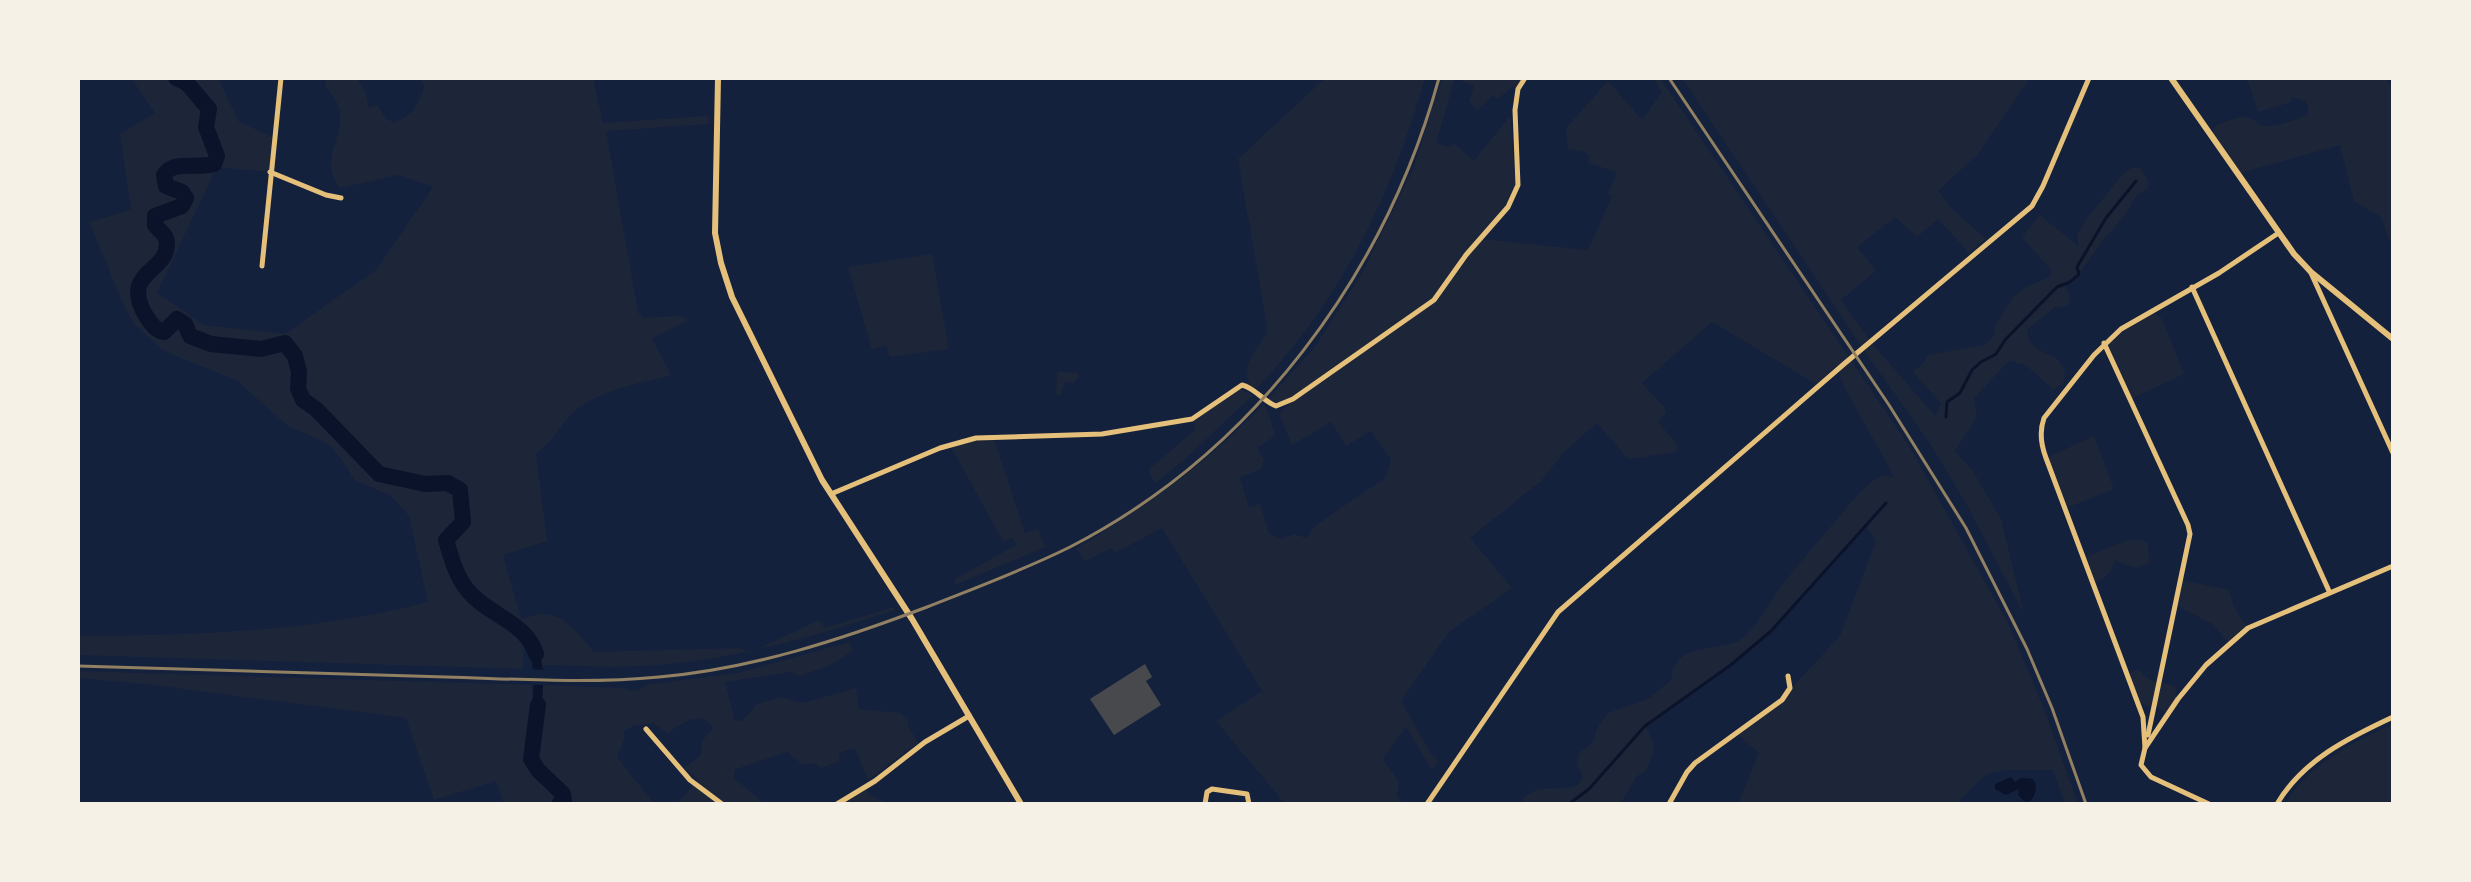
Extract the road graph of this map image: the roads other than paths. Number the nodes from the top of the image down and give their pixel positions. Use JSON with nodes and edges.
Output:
{"nodes":[{"id":1,"x":281,"y":78,"type":"edge"},
{"id":2,"x":718,"y":78,"type":"edge"},
{"id":3,"x":1525,"y":78,"type":"edge"},
{"id":4,"x":2089,"y":78,"type":"edge"},
{"id":5,"x":2171,"y":78,"type":"edge"},
{"id":6,"x":270,"y":172,"type":"junction"},
{"id":7,"x":341,"y":198,"type":"dead end"},
{"id":8,"x":2277,"y":234,"type":"junction"},
{"id":9,"x":262,"y":266,"type":"dead end"},
{"id":10,"x":2311,"y":272,"type":"junction"},
{"id":11,"x":2192,"y":287,"type":"junction"},
{"id":12,"x":2393,"y":339,"type":"edge"},
{"id":13,"x":2104,"y":343,"type":"junction"},
{"id":14,"x":2393,"y":453,"type":"edge"},
{"id":15,"x":831,"y":494,"type":"junction"},
{"id":16,"x":2393,"y":566,"type":"edge"},
{"id":17,"x":2329,"y":591,"type":"junction"},
{"id":18,"x":1788,"y":676,"type":"dead end"},
{"id":19,"x":969,"y":716,"type":"junction"},
{"id":20,"x":2393,"y":717,"type":"edge"},
{"id":21,"x":646,"y":729,"type":"dead end"},
{"id":22,"x":2145,"y":748,"type":"junction"},
{"id":23,"x":722,"y":804,"type":"edge"},
{"id":24,"x":837,"y":804,"type":"edge"},
{"id":25,"x":1021,"y":804,"type":"edge"},
{"id":26,"x":1205,"y":804,"type":"edge"},
{"id":27,"x":1249,"y":804,"type":"edge"},
{"id":28,"x":1427,"y":804,"type":"edge"},
{"id":29,"x":1669,"y":804,"type":"edge"},
{"id":30,"x":2209,"y":804,"type":"edge"},
{"id":31,"x":2277,"y":804,"type":"edge"}],
"edges":[{"from":1,"to":6,"type":"street"},
{"from":2,"to":15,"type":"street"},
{"from":3,"to":15,"type":"street"},
{"from":4,"to":28,"type":"street"},
{"from":5,"to":8,"type":"street"},
{"from":6,"to":7,"type":"street"},
{"from":6,"to":9,"type":"street"},
{"from":8,"to":10,"type":"street"},
{"from":8,"to":11,"type":"street"},
{"from":10,"to":12,"type":"street"},
{"from":10,"to":14,"type":"street"},
{"from":11,"to":13,"type":"street"},
{"from":11,"to":17,"type":"street"},
{"from":13,"to":22,"type":"street"},
{"from":13,"to":22,"type":"street"},
{"from":15,"to":19,"type":"street"},
{"from":16,"to":17,"type":"street"},
{"from":17,"to":22,"type":"street"},
{"from":18,"to":29,"type":"street"},
{"from":19,"to":24,"type":"street"},
{"from":19,"to":25,"type":"street"},
{"from":20,"to":31,"type":"street"},
{"from":21,"to":23,"type":"street"},
{"from":22,"to":30,"type":"street"},
{"from":26,"to":27,"type":"street"}]}
